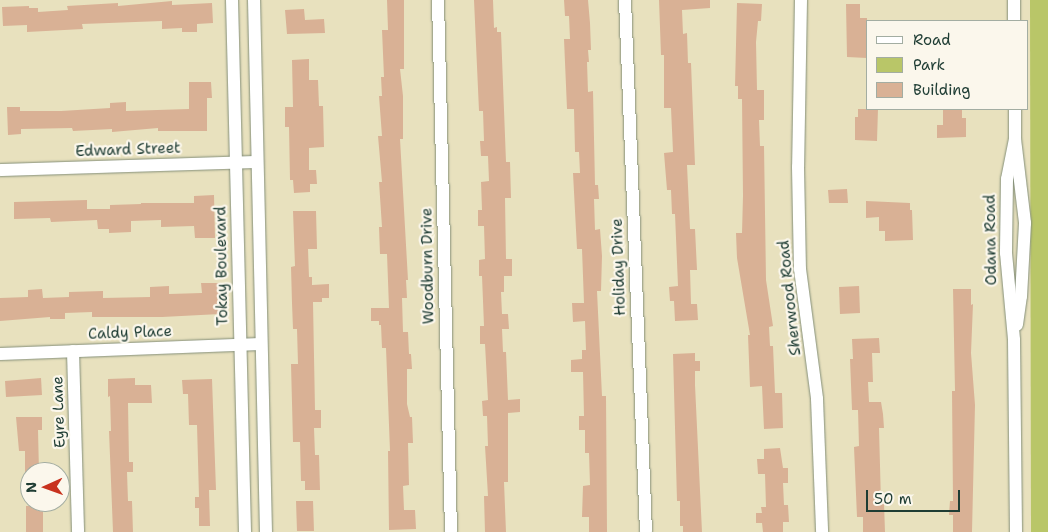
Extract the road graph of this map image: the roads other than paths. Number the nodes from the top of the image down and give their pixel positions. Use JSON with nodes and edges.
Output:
{"nodes":[{"id":1,"x":232,"y":0,"type":"edge"},
{"id":2,"x":254,"y":0,"type":"edge"},
{"id":3,"x":438,"y":0,"type":"edge"},
{"id":4,"x":625,"y":0,"type":"edge"},
{"id":5,"x":801,"y":0,"type":"edge"},
{"id":6,"x":1014,"y":0,"type":"edge"},
{"id":7,"x":1014,"y":20,"type":"edge"},
{"id":8,"x":1015,"y":110,"type":"edge"},
{"id":9,"x":1015,"y":139,"type":"junction"},
{"id":10,"x":257,"y":162,"type":"junction"},
{"id":11,"x":237,"y":163,"type":"junction"},
{"id":12,"x":0,"y":170,"type":"edge"},
{"id":13,"x":1014,"y":340,"type":"junction"},
{"id":14,"x":261,"y":344,"type":"junction"},
{"id":15,"x":240,"y":345,"type":"junction"},
{"id":16,"x":73,"y":351,"type":"junction"},
{"id":17,"x":0,"y":354,"type":"edge"},
{"id":18,"x":1016,"y":531,"type":"edge"},
{"id":19,"x":78,"y":532,"type":"edge"},
{"id":20,"x":245,"y":532,"type":"edge"},
{"id":21,"x":266,"y":532,"type":"edge"},
{"id":22,"x":451,"y":532,"type":"edge"},
{"id":23,"x":646,"y":532,"type":"edge"},
{"id":24,"x":822,"y":532,"type":"edge"}],
"edges":[{"from":1,"to":11,"type":"street","name":"Tokay Boulevard"},
{"from":2,"to":10,"type":"street"},
{"from":3,"to":22,"type":"street","name":"Woodburn Drive"},
{"from":4,"to":23,"type":"street","name":"Holiday Drive"},
{"from":5,"to":24,"type":"street","name":"Sherwood Road"},
{"from":6,"to":7,"type":"street"},
{"from":8,"to":9,"type":"street","name":"Odana Road"},
{"from":9,"to":13,"type":"street","name":"Odana Road"},
{"from":9,"to":13,"type":"street","name":"Odana Road"},
{"from":10,"to":11,"type":"street","name":"Edward Street"},
{"from":10,"to":14,"type":"street"},
{"from":11,"to":12,"type":"street","name":"Edward Street"},
{"from":11,"to":15,"type":"street","name":"Tokay Boulevard"},
{"from":13,"to":18,"type":"street","name":"Odana Road"},
{"from":14,"to":15,"type":"street","name":"Caldy Place"},
{"from":14,"to":21,"type":"street"},
{"from":15,"to":16,"type":"street","name":"Caldy Place"},
{"from":15,"to":20,"type":"street","name":"Tokay Boulevard"},
{"from":16,"to":17,"type":"street","name":"Caldy Place"},
{"from":16,"to":19,"type":"street","name":"Eyre Lane"}]}
